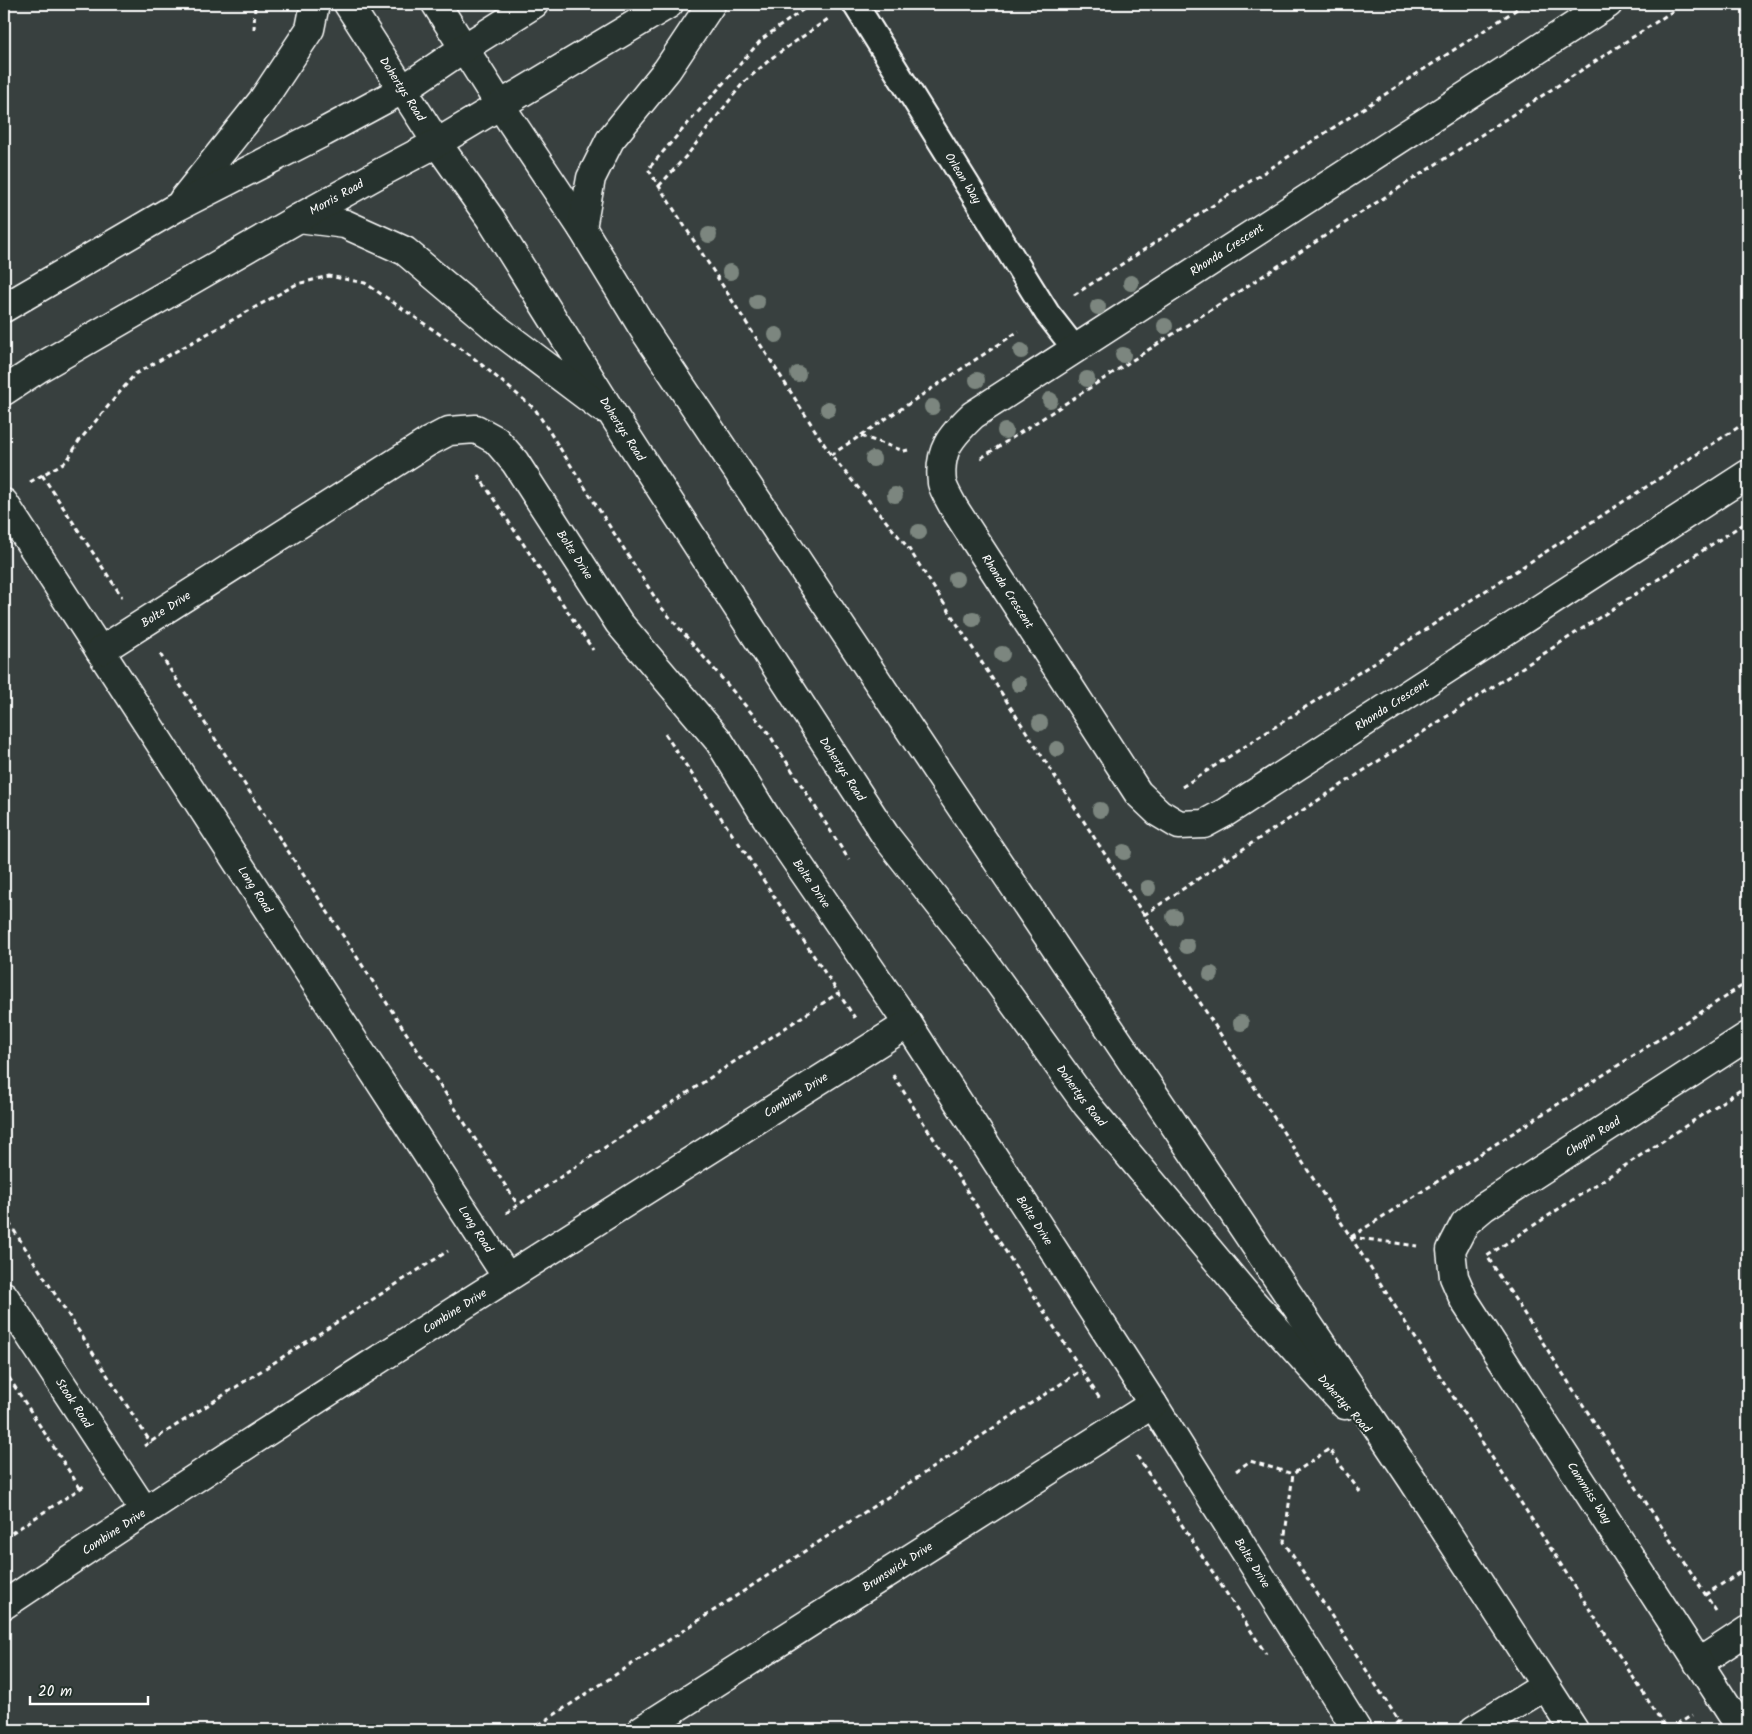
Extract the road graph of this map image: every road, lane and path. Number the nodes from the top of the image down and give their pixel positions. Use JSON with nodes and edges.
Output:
{"nodes":[{"id":1,"x":255,"y":4,"type":"edge"},
{"id":2,"x":315,"y":4,"type":"edge"},
{"id":3,"x":348,"y":4,"type":"edge"},
{"id":4,"x":436,"y":4,"type":"edge"},
{"id":5,"x":534,"y":4,"type":"edge"},
{"id":6,"x":669,"y":4,"type":"edge"},
{"id":7,"x":711,"y":4,"type":"edge"},
{"id":8,"x":811,"y":4,"type":"edge"},
{"id":9,"x":855,"y":4,"type":"edge"},
{"id":10,"x":1526,"y":4,"type":"edge"},
{"id":11,"x":1608,"y":4,"type":"edge"},
{"id":12,"x":830,"y":18,"type":"dead end"},
{"id":13,"x":254,"y":30,"type":"dead end"},
{"id":14,"x":464,"y":48,"type":"junction"},
{"id":15,"x":402,"y":90,"type":"junction"},
{"id":16,"x":500,"y":105,"type":"junction"},
{"id":17,"x":437,"y":143,"type":"junction"},
{"id":18,"x":659,"y":186,"type":"junction"},
{"id":19,"x":177,"y":207,"type":"junction"},
{"id":20,"x":299,"y":218,"type":"junction"},
{"id":21,"x":582,"y":228,"type":"junction"},
{"id":22,"x":4,"y":308,"type":"edge"},
{"id":23,"x":1046,"y":313,"type":"junction"},
{"id":24,"x":1075,"y":349,"type":"junction"},
{"id":25,"x":4,"y":391,"type":"edge"},
{"id":26,"x":615,"y":418,"type":"junction"},
{"id":27,"x":1748,"y":421,"type":"edge"},
{"id":28,"x":831,"y":454,"type":"junction"},
{"id":29,"x":1748,"y":474,"type":"edge"},
{"id":30,"x":42,"y":475,"type":"junction"},
{"id":31,"x":27,"y":484,"type":"dead end"},
{"id":32,"x":4,"y":503,"type":"edge"},
{"id":33,"x":1748,"y":521,"type":"edge"},
{"id":34,"x":141,"y":625,"type":"junction"},
{"id":35,"x":100,"y":651,"type":"junction"},
{"id":36,"x":1179,"y":788,"type":"dead end"},
{"id":37,"x":849,"y":860,"type":"dead end"},
{"id":38,"x":1226,"y":860,"type":"dead end"},
{"id":39,"x":1748,"y":982,"type":"edge"},
{"id":40,"x":838,"y":993,"type":"dead end"},
{"id":41,"x":908,"y":1024,"type":"junction"},
{"id":42,"x":1748,"y":1036,"type":"edge"},
{"id":43,"x":1748,"y":1085,"type":"edge"},
{"id":44,"x":518,"y":1205,"type":"junction"},
{"id":45,"x":4,"y":1215,"type":"edge"},
{"id":46,"x":478,"y":1232,"type":"junction"},
{"id":47,"x":1351,"y":1237,"type":"junction"},
{"id":48,"x":1451,"y":1250,"type":"joint"},
{"id":49,"x":506,"y":1277,"type":"junction"},
{"id":50,"x":4,"y":1296,"type":"edge"},
{"id":51,"x":4,"y":1370,"type":"edge"},
{"id":52,"x":1082,"y":1370,"type":"dead end"},
{"id":53,"x":1153,"y":1404,"type":"junction"},
{"id":54,"x":151,"y":1442,"type":"junction"},
{"id":55,"x":115,"y":1465,"type":"junction"},
{"id":56,"x":1293,"y":1474,"type":"junction"},
{"id":57,"x":1412,"y":1479,"type":"junction"},
{"id":58,"x":80,"y":1488,"type":"junction"},
{"id":59,"x":1207,"y":1490,"type":"junction"},
{"id":60,"x":1360,"y":1492,"type":"dead end"},
{"id":61,"x":144,"y":1510,"type":"junction"},
{"id":62,"x":4,"y":1538,"type":"edge"},
{"id":63,"x":1748,"y":1567,"type":"edge"},
{"id":64,"x":1705,"y":1595,"type":"junction"},
{"id":65,"x":4,"y":1605,"type":"edge"},
{"id":66,"x":1741,"y":1635,"type":"edge"},
{"id":67,"x":1698,"y":1663,"type":"junction"},
{"id":68,"x":1545,"y":1686,"type":"junction"},
{"id":69,"x":531,"y":1730,"type":"edge"},
{"id":70,"x":641,"y":1730,"type":"edge"},
{"id":71,"x":1357,"y":1730,"type":"edge"},
{"id":72,"x":1388,"y":1730,"type":"edge"},
{"id":73,"x":1474,"y":1730,"type":"edge"},
{"id":74,"x":1574,"y":1730,"type":"edge"},
{"id":75,"x":1667,"y":1730,"type":"edge"},
{"id":76,"x":1742,"y":1730,"type":"edge"}],
"edges":[{"from":1,"to":13,"type":"path"},
{"from":2,"to":19,"type":"street"},
{"from":3,"to":15,"type":"street","name":"Dohertys Road"},
{"from":4,"to":14,"type":"street","name":"Dohertys Road"},
{"from":5,"to":14,"type":"street"},
{"from":6,"to":16,"type":"street","name":"Morris Road"},
{"from":7,"to":21,"type":"street"},
{"from":8,"to":18,"type":"path"},
{"from":9,"to":23,"type":"lane","name":"Orlean Way"},
{"from":10,"to":23,"type":"path"},
{"from":11,"to":24,"type":"street","name":"Rhonda Crescent"},
{"from":12,"to":18,"type":"path"},
{"from":14,"to":15,"type":"street"},
{"from":14,"to":16,"type":"street","name":"Dohertys Road"},
{"from":15,"to":17,"type":"street","name":"Dohertys Road"},
{"from":15,"to":19,"type":"street"},
{"from":16,"to":17,"type":"street","name":"Morris Road"},
{"from":16,"to":21,"type":"street","name":"Dohertys Road"},
{"from":17,"to":20,"type":"street","name":"Morris Road"},
{"from":17,"to":26,"type":"street","name":"Dohertys Road"},
{"from":18,"to":28,"type":"path"},
{"from":19,"to":22,"type":"street"},
{"from":20,"to":25,"type":"street","name":"Morris Road"},
{"from":20,"to":26,"type":"street"},
{"from":21,"to":57,"type":"street","name":"Dohertys Road"},
{"from":23,"to":24,"type":"lane","name":"Orlean Way"},
{"from":23,"to":28,"type":"path"},
{"from":24,"to":29,"type":"street","name":"Rhonda Crescent"},
{"from":26,"to":57,"type":"street","name":"Dohertys Road"},
{"from":27,"to":36,"type":"path"},
{"from":28,"to":47,"type":"path"},
{"from":30,"to":31,"type":"path"},
{"from":30,"to":34,"type":"path"},
{"from":30,"to":37,"type":"path"},
{"from":32,"to":35,"type":"street","name":"Long Road"},
{"from":33,"to":38,"type":"path"},
{"from":34,"to":35,"type":"street","name":"Bolte Drive"},
{"from":34,"to":41,"type":"street","name":"Bolte Drive"},
{"from":34,"to":44,"type":"path"},
{"from":35,"to":46,"type":"street","name":"Long Road"},
{"from":39,"to":47,"type":"path"},
{"from":40,"to":44,"type":"path"},
{"from":41,"to":49,"type":"street","name":"Combine Drive"},
{"from":41,"to":53,"type":"street","name":"Bolte Drive"},
{"from":42,"to":48,"type":"street","name":"Chopin Road"},
{"from":43,"to":64,"type":"path"},
{"from":44,"to":46,"type":"path"},
{"from":45,"to":54,"type":"path"},
{"from":46,"to":49,"type":"street","name":"Long Road"},
{"from":46,"to":54,"type":"path"},
{"from":47,"to":75,"type":"path"},
{"from":48,"to":67,"type":"street","name":"Cammiss Way"},
{"from":49,"to":61,"type":"street","name":"Combine Drive"},
{"from":50,"to":55,"type":"street","name":"Stook Road"},
{"from":51,"to":58,"type":"path"},
{"from":52,"to":69,"type":"path"},
{"from":53,"to":59,"type":"street","name":"Bolte Drive"},
{"from":53,"to":70,"type":"street","name":"Brunswick Drive"},
{"from":54,"to":55,"type":"path"},
{"from":55,"to":58,"type":"path"},
{"from":55,"to":61,"type":"street","name":"Stook Road"},
{"from":56,"to":59,"type":"path"},
{"from":56,"to":60,"type":"path"},
{"from":56,"to":72,"type":"path"},
{"from":57,"to":68,"type":"street","name":"Dohertys Road"},
{"from":58,"to":62,"type":"path"},
{"from":59,"to":71,"type":"street","name":"Bolte Drive"},
{"from":61,"to":65,"type":"street","name":"Combine Drive"},
{"from":63,"to":64,"type":"path"},
{"from":64,"to":66,"type":"path"},
{"from":66,"to":67,"type":"street"},
{"from":67,"to":76,"type":"street","name":"Cammiss Way"},
{"from":68,"to":73,"type":"street"},
{"from":68,"to":74,"type":"street","name":"Dohertys Road"}]}
